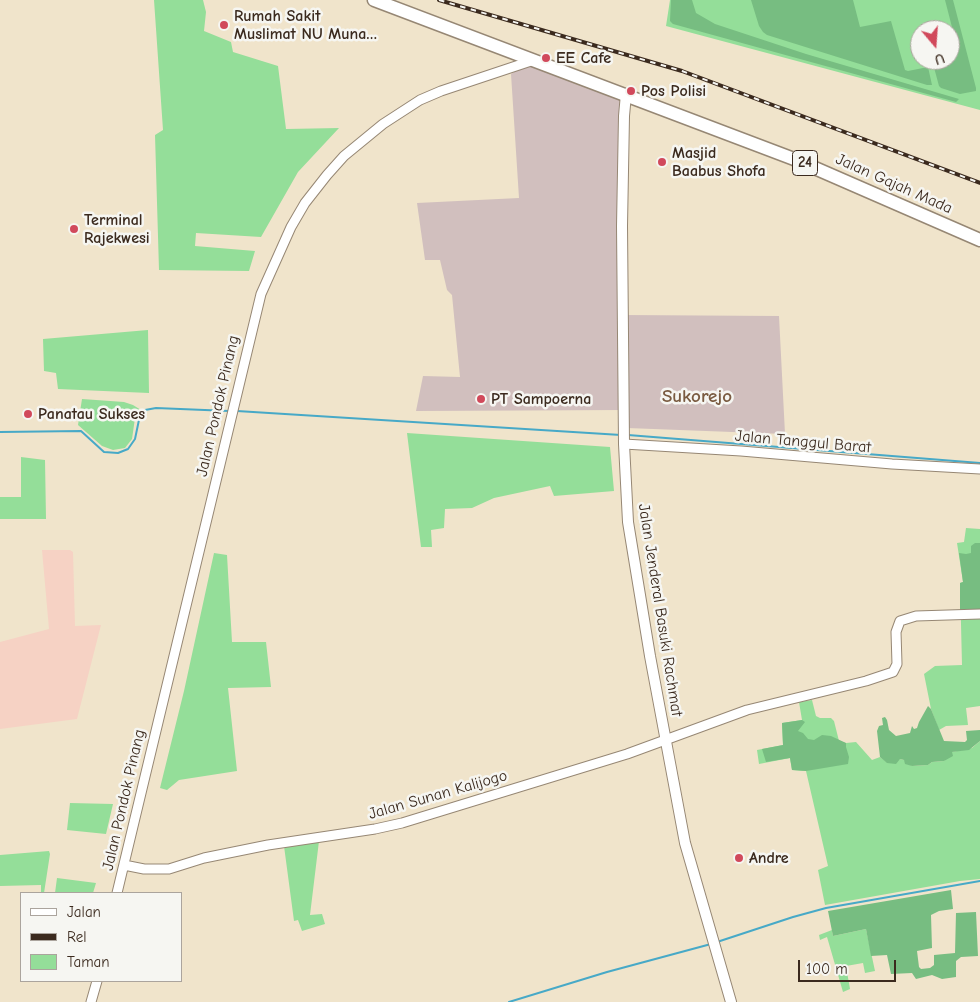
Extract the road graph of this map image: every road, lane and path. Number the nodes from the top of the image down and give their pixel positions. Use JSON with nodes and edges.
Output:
{"nodes":[{"id":1,"x":374,"y":0,"type":"edge"},
{"id":2,"x":534,"y":60,"type":"junction"},
{"id":3,"x":626,"y":94,"type":"junction"},
{"id":4,"x":980,"y":240,"type":"edge"},
{"id":5,"x":624,"y":443,"type":"junction"},
{"id":6,"x":980,"y":469,"type":"edge"},
{"id":7,"x":980,"y":614,"type":"edge"},
{"id":8,"x":667,"y":741,"type":"junction"},
{"id":9,"x":124,"y":865,"type":"junction"},
{"id":10,"x":117,"y":892,"type":"edge"},
{"id":11,"x":97,"y":982,"type":"edge"},
{"id":12,"x":91,"y":1002,"type":"edge"},
{"id":13,"x":731,"y":1002,"type":"edge"}],
"edges":[{"from":1,"to":2,"type":"highway","number":"24"},
{"from":2,"to":3,"type":"highway","number":"24"},
{"from":2,"to":9,"type":"street","name":"Jalan Pondok Pinang"},
{"from":3,"to":4,"type":"highway","name":"Jalan Gajah Mada","number":"24"},
{"from":3,"to":5,"type":"main road","name":"Jalan Jenderal Basuki Rachmat"},
{"from":5,"to":6,"type":"street","name":"Jalan Tanggul Barat"},
{"from":5,"to":8,"type":"main road","name":"Jalan Jenderal Basuki Rachmat"},
{"from":7,"to":8,"type":"street","name":"Jalan Sunan Kalijogo"},
{"from":8,"to":9,"type":"street","name":"Jalan Sunan Kalijogo"},
{"from":8,"to":13,"type":"main road","name":"Jalan Jenderal Basuki Rachmat"},
{"from":9,"to":10,"type":"street","name":"Jalan Pondok Pinang"},
{"from":11,"to":12,"type":"street"}]}
